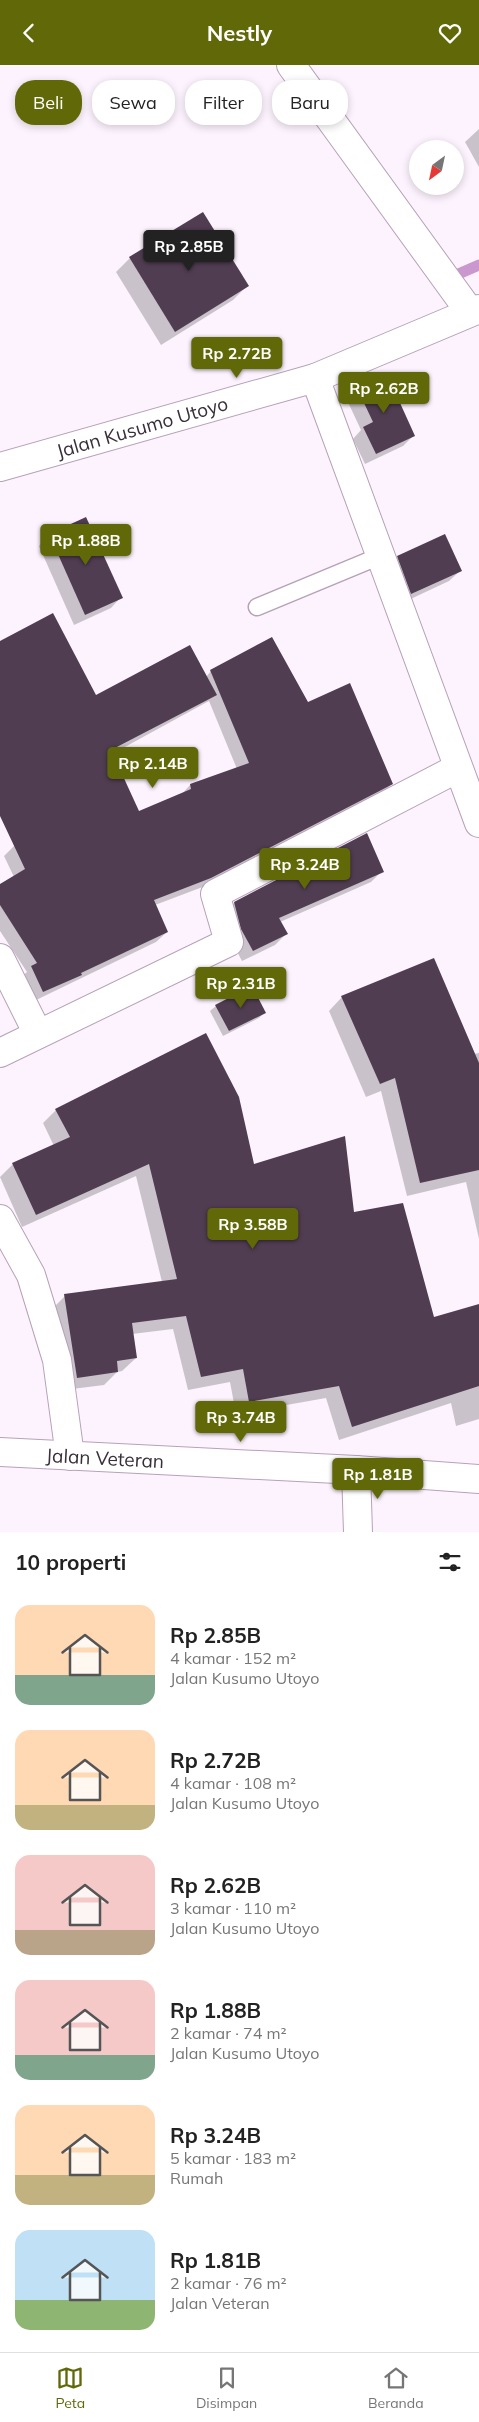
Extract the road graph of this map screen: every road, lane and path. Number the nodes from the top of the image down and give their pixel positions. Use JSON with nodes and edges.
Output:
{"nodes":[{"id":1,"x":290,"y":65,"type":"edge"},
{"id":2,"x":475,"y":311,"type":"edge"},
{"id":3,"x":315,"y":378,"type":"junction"},
{"id":4,"x":0,"y":467,"type":"edge"},
{"id":5,"x":380,"y":556,"type":"junction"},
{"id":6,"x":257,"y":607,"type":"dead end"},
{"id":7,"x":458,"y":767,"type":"junction"},
{"id":8,"x":479,"y":823,"type":"edge"},
{"id":9,"x":0,"y":958,"type":"edge"},
{"id":10,"x":38,"y":1034,"type":"junction"},
{"id":11,"x":0,"y":1053,"type":"edge"},
{"id":12,"x":0,"y":1219,"type":"edge"},
{"id":13,"x":0,"y":1452,"type":"edge"},
{"id":14,"x":70,"y":1456,"type":"junction"},
{"id":15,"x":356,"y":1469,"type":"junction"},
{"id":16,"x":479,"y":1479,"type":"edge"},
{"id":17,"x":358,"y":1532,"type":"edge"}],
"edges":[{"from":1,"to":2,"type":"street"},
{"from":2,"to":3,"type":"street","name":"Jalan Kusumo Utoyo"},
{"from":3,"to":4,"type":"street","name":"Jalan Kusumo Utoyo"},
{"from":3,"to":5,"type":"street"},
{"from":5,"to":6,"type":"lane"},
{"from":5,"to":7,"type":"street"},
{"from":7,"to":8,"type":"street"},
{"from":7,"to":10,"type":"street"},
{"from":9,"to":10,"type":"street"},
{"from":10,"to":11,"type":"street"},
{"from":12,"to":14,"type":"street"},
{"from":13,"to":14,"type":"street","name":"Jalan Veteran"},
{"from":14,"to":15,"type":"street","name":"Jalan Veteran"},
{"from":15,"to":16,"type":"street","name":"Jalan Veteran"},
{"from":15,"to":17,"type":"street"}]}
